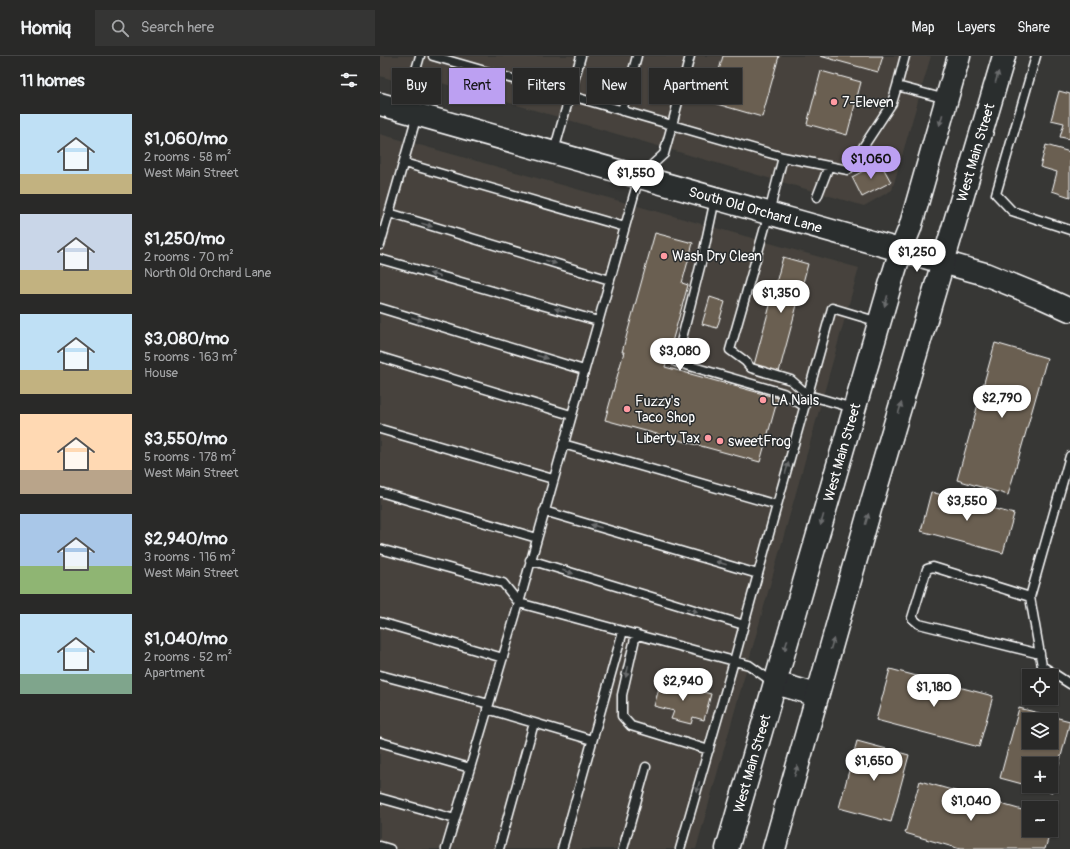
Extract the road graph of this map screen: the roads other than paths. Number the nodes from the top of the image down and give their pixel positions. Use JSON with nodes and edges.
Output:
{"nodes":[{"id":1,"x":420,"y":56,"type":"edge"},
{"id":2,"x":433,"y":56,"type":"edge"},
{"id":3,"x":581,"y":56,"type":"edge"},
{"id":4,"x":637,"y":56,"type":"edge"},
{"id":5,"x":690,"y":56,"type":"edge"},
{"id":6,"x":906,"y":56,"type":"edge"},
{"id":7,"x":960,"y":56,"type":"edge"},
{"id":8,"x":1004,"y":56,"type":"edge"},
{"id":9,"x":1036,"y":56,"type":"edge"},
{"id":10,"x":577,"y":68,"type":"edge"},
{"id":11,"x":513,"y":80,"type":"edge"},
{"id":12,"x":897,"y":86,"type":"junction"},
{"id":13,"x":579,"y":99,"type":"edge"},
{"id":14,"x":947,"y":100,"type":"junction"},
{"id":15,"x":380,"y":104,"type":"edge"},
{"id":16,"x":567,"y":104,"type":"edge"},
{"id":17,"x":622,"y":111,"type":"junction"},
{"id":18,"x":411,"y":113,"type":"junction"},
{"id":19,"x":672,"y":125,"type":"junction"},
{"id":20,"x":554,"y":153,"type":"junction"},
{"id":21,"x":783,"y":157,"type":"junction"},
{"id":22,"x":404,"y":163,"type":"junction"},
{"id":23,"x":829,"y":166,"type":"junction"},
{"id":24,"x":639,"y":177,"type":"junction"},
{"id":25,"x":817,"y":197,"type":"dead end"},
{"id":26,"x":716,"y":198,"type":"junction"},
{"id":27,"x":389,"y":213,"type":"junction"},
{"id":28,"x":769,"y":213,"type":"junction"},
{"id":29,"x":625,"y":228,"type":"junction"},
{"id":30,"x":1070,"y":230,"type":"edge"},
{"id":31,"x":380,"y":245,"type":"edge"},
{"id":32,"x":901,"y":250,"type":"junction"},
{"id":33,"x":380,"y":259,"type":"edge"},
{"id":34,"x":943,"y":262,"type":"junction"},
{"id":35,"x":610,"y":280,"type":"junction"},
{"id":36,"x":380,"y":308,"type":"edge"},
{"id":37,"x":1070,"y":310,"type":"edge"},
{"id":38,"x":598,"y":321,"type":"junction"},
{"id":39,"x":880,"y":322,"type":"junction"},
{"id":40,"x":380,"y":357,"type":"edge"},
{"id":41,"x":584,"y":370,"type":"junction"},
{"id":42,"x":808,"y":395,"type":"junction"},
{"id":43,"x":804,"y":406,"type":"junction"},
{"id":44,"x":855,"y":408,"type":"junction"},
{"id":45,"x":571,"y":415,"type":"junction"},
{"id":46,"x":380,"y":429,"type":"edge"},
{"id":47,"x":563,"y":444,"type":"junction"},
{"id":48,"x":1070,"y":456,"type":"edge"},
{"id":49,"x":553,"y":479,"type":"junction"},
{"id":50,"x":380,"y":492,"type":"edge"},
{"id":51,"x":777,"y":505,"type":"junction"},
{"id":52,"x":544,"y":511,"type":"junction"},
{"id":53,"x":536,"y":538,"type":"junction"},
{"id":54,"x":380,"y":549,"type":"edge"},
{"id":55,"x":530,"y":560,"type":"junction"},
{"id":56,"x":758,"y":574,"type":"junction"},
{"id":57,"x":1030,"y":597,"type":"junction"},
{"id":58,"x":519,"y":602,"type":"junction"},
{"id":59,"x":380,"y":622,"type":"edge"},
{"id":60,"x":744,"y":625,"type":"junction"},
{"id":61,"x":623,"y":631,"type":"junction"},
{"id":62,"x":636,"y":634,"type":"junction"},
{"id":63,"x":1040,"y":654,"type":"junction"},
{"id":64,"x":503,"y":658,"type":"junction"},
{"id":65,"x":734,"y":661,"type":"junction"},
{"id":66,"x":380,"y":674,"type":"edge"},
{"id":67,"x":775,"y":683,"type":"junction"},
{"id":68,"x":1070,"y":684,"type":"edge"},
{"id":69,"x":817,"y":695,"type":"junction"},
{"id":70,"x":488,"y":707,"type":"junction"},
{"id":71,"x":534,"y":723,"type":"junction"},
{"id":72,"x":592,"y":740,"type":"junction"},
{"id":73,"x":380,"y":742,"type":"edge"},
{"id":74,"x":709,"y":750,"type":"junction"},
{"id":75,"x":646,"y":767,"type":"dead end"},
{"id":76,"x":470,"y":768,"type":"junction"},
{"id":77,"x":380,"y":798,"type":"edge"},
{"id":78,"x":455,"y":819,"type":"junction"},
{"id":79,"x":380,"y":846,"type":"edge"},
{"id":80,"x":390,"y":849,"type":"edge"},
{"id":81,"x":446,"y":849,"type":"edge"},
{"id":82,"x":499,"y":849,"type":"edge"},
{"id":83,"x":562,"y":849,"type":"edge"},
{"id":84,"x":623,"y":849,"type":"edge"},
{"id":85,"x":680,"y":849,"type":"edge"},
{"id":86,"x":727,"y":849,"type":"edge"},
{"id":87,"x":774,"y":849,"type":"edge"}],
"edges":[{"from":1,"to":18,"type":"lane"},
{"from":2,"to":11,"type":"lane"},
{"from":3,"to":10,"type":"lane"},
{"from":4,"to":17,"type":"lane"},
{"from":5,"to":19,"type":"lane"},
{"from":6,"to":12,"type":"lane"},
{"from":7,"to":14,"type":"main road","name":"West Main Street"},
{"from":34,"to":8,"type":"main road","name":"West Main Street","one_way":true},
{"from":9,"to":30,"type":"lane"},
{"from":12,"to":14,"type":"lane"},
{"from":12,"to":23,"type":"lane"},
{"from":13,"to":17,"type":"lane"},
{"from":14,"to":32,"type":"main road","name":"West Main Street","one_way":true},
{"from":15,"to":18,"type":"main road","name":"South Old Orchard Lane"},
{"from":16,"to":20,"type":"lane"},
{"from":17,"to":19,"type":"lane"},
{"from":18,"to":20,"type":"main road","name":"South Old Orchard Lane"},
{"from":18,"to":22,"type":"lane"},
{"from":19,"to":21,"type":"lane"},
{"from":19,"to":24,"type":"lane"},
{"from":20,"to":24,"type":"main road","name":"South Old Orchard Lane"},
{"from":21,"to":23,"type":"lane"},
{"from":21,"to":28,"type":"lane"},
{"from":22,"to":27,"type":"lane"},
{"from":22,"to":29,"type":"lane"},
{"from":23,"to":25,"type":"lane"},
{"from":24,"to":26,"type":"main road","name":"South Old Orchard Lane"},
{"from":24,"to":29,"type":"lane"},
{"from":26,"to":28,"type":"main road","name":"South Old Orchard Lane"},
{"from":26,"to":43,"type":"lane"},
{"from":27,"to":31,"type":"lane"},
{"from":27,"to":35,"type":"lane","one_way":true},
{"from":28,"to":32,"type":"main road","name":"South Old Orchard Lane"},
{"from":28,"to":42,"type":"lane"},
{"from":29,"to":35,"type":"lane"},
{"from":32,"to":34,"type":"main road","name":"South Old Orchard Lane"},
{"from":32,"to":39,"type":"main road","name":"West Main Street","one_way":true},
{"from":38,"to":33,"type":"lane","one_way":true},
{"from":34,"to":37,"type":"main road","name":"South Old Orchard Lane"},
{"from":69,"to":34,"type":"main road","name":"West Main Street","one_way":true},
{"from":35,"to":38,"type":"lane"},
{"from":36,"to":41,"type":"lane","one_way":true},
{"from":38,"to":41,"type":"lane"},
{"from":39,"to":42,"type":"lane"},
{"from":39,"to":44,"type":"main road","name":"West Main Street"},
{"from":40,"to":45,"type":"lane"},
{"from":41,"to":45,"type":"lane"},
{"from":42,"to":43,"type":"lane"},
{"from":42,"to":44,"type":"lane"},
{"from":51,"to":43,"type":"lane","one_way":true},
{"from":44,"to":67,"type":"main road","name":"West Main Street","one_way":true},
{"from":45,"to":47,"type":"lane"},
{"from":46,"to":49,"type":"lane"},
{"from":47,"to":49,"type":"lane"},
{"from":47,"to":51,"type":"lane"},
{"from":48,"to":57,"type":"lane"},
{"from":49,"to":52,"type":"lane"},
{"from":50,"to":53,"type":"lane"},
{"from":51,"to":56,"type":"lane"},
{"from":52,"to":53,"type":"lane"},
{"from":56,"to":52,"type":"lane","one_way":true},
{"from":53,"to":55,"type":"lane"},
{"from":54,"to":58,"type":"lane"},
{"from":55,"to":58,"type":"lane"},
{"from":55,"to":60,"type":"lane","one_way":true},
{"from":56,"to":60,"type":"lane"},
{"from":57,"to":63,"type":"lane"},
{"from":57,"to":63,"type":"lane"},
{"from":58,"to":61,"type":"lane"},
{"from":58,"to":64,"type":"lane"},
{"from":59,"to":64,"type":"lane"},
{"from":60,"to":65,"type":"lane"},
{"from":61,"to":62,"type":"lane"},
{"from":61,"to":72,"type":"lane"},
{"from":62,"to":65,"type":"lane"},
{"from":62,"to":74,"type":"lane","one_way":true},
{"from":63,"to":68,"type":"lane"},
{"from":64,"to":70,"type":"lane"},
{"from":65,"to":67,"type":"lane"},
{"from":65,"to":74,"type":"lane"},
{"from":66,"to":70,"type":"lane"},
{"from":67,"to":69,"type":"main road"},
{"from":67,"to":86,"type":"main road","name":"West Main Street"},
{"from":87,"to":69,"type":"main road","name":"West Main Street","one_way":true},
{"from":70,"to":71,"type":"lane"},
{"from":70,"to":76,"type":"lane"},
{"from":71,"to":72,"type":"lane"},
{"from":71,"to":82,"type":"lane"},
{"from":72,"to":83,"type":"lane"},
{"from":73,"to":76,"type":"lane"},
{"from":74,"to":85,"type":"lane","one_way":true},
{"from":75,"to":84,"type":"lane"},
{"from":76,"to":78,"type":"lane"},
{"from":77,"to":78,"type":"lane"},
{"from":78,"to":81,"type":"lane"},
{"from":79,"to":80,"type":"lane"}]}
